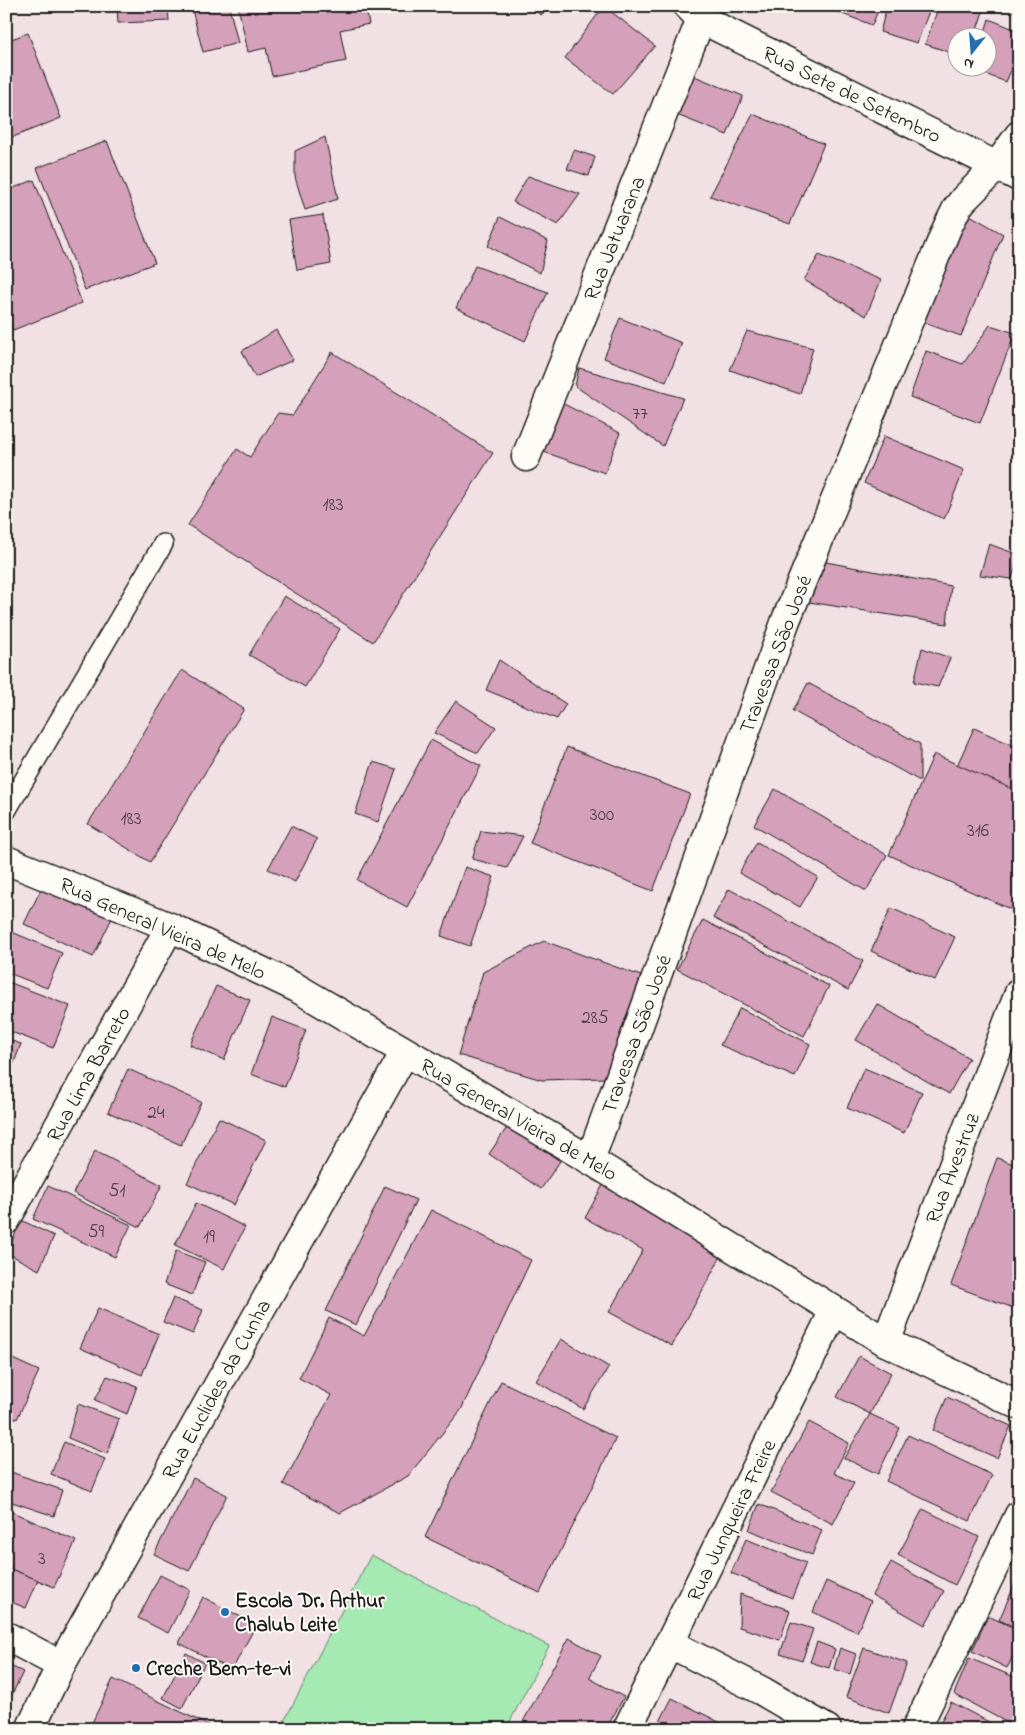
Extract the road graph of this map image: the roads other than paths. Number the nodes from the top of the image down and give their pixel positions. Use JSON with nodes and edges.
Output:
{"nodes":[{"id":1,"x":695,"y":13,"type":"edge"},
{"id":2,"x":1019,"y":135,"type":"edge"},
{"id":3,"x":1008,"y":172,"type":"edge"},
{"id":4,"x":526,"y":457,"type":"dead end"},
{"id":5,"x":163,"y":544,"type":"dead end"},
{"id":6,"x":6,"y":811,"type":"edge"},
{"id":7,"x":6,"y":860,"type":"edge"},
{"id":8,"x":170,"y":927,"type":"junction"},
{"id":9,"x":1019,"y":993,"type":"edge"},
{"id":10,"x":405,"y":1052,"type":"junction"},
{"id":11,"x":590,"y":1160,"type":"junction"},
{"id":12,"x":6,"y":1220,"type":"edge"},
{"id":13,"x":834,"y":1310,"type":"junction"},
{"id":14,"x":886,"y":1342,"type":"junction"},
{"id":15,"x":1019,"y":1405,"type":"edge"},
{"id":16,"x":1019,"y":1515,"type":"edge"},
{"id":17,"x":6,"y":1636,"type":"edge"},
{"id":18,"x":669,"y":1643,"type":"junction"},
{"id":19,"x":61,"y":1665,"type":"junction"},
{"id":20,"x":30,"y":1729,"type":"edge"},
{"id":21,"x":627,"y":1729,"type":"edge"},
{"id":22,"x":827,"y":1729,"type":"edge"},
{"id":23,"x":916,"y":1729,"type":"edge"}],
"edges":[{"from":1,"to":3,"type":"street","name":"Rua Sete de Setembro"},
{"from":1,"to":4,"type":"street","name":"Rua Jatuarana"},
{"from":2,"to":3,"type":"street","name":"Travessa São José"},
{"from":3,"to":11,"type":"street","name":"Travessa São José"},
{"from":5,"to":6,"type":"lane"},
{"from":7,"to":8,"type":"street","name":"Rua General Vieira de Melo"},
{"from":8,"to":10,"type":"street","name":"Rua General Vieira de Melo"},
{"from":8,"to":12,"type":"street","name":"Rua Lima Barreto"},
{"from":9,"to":14,"type":"street","name":"Rua Avestruz"},
{"from":10,"to":11,"type":"street","name":"Rua General Vieira de Melo"},
{"from":10,"to":19,"type":"street","name":"Rua Euclides da Cunha"},
{"from":11,"to":13,"type":"street","name":"Rua General Vieira de Melo"},
{"from":13,"to":14,"type":"street","name":"Rua General Vieira de Melo"},
{"from":13,"to":18,"type":"street","name":"Rua Junqueira Freire"},
{"from":14,"to":15,"type":"street","name":"Rua General Vieira de Melo"},
{"from":16,"to":23,"type":"street"},
{"from":17,"to":19,"type":"street"},
{"from":18,"to":21,"type":"street","name":"Rua Junqueira Freire"},
{"from":18,"to":22,"type":"street"},
{"from":19,"to":20,"type":"street","name":"Rua Euclides da Cunha"}]}
